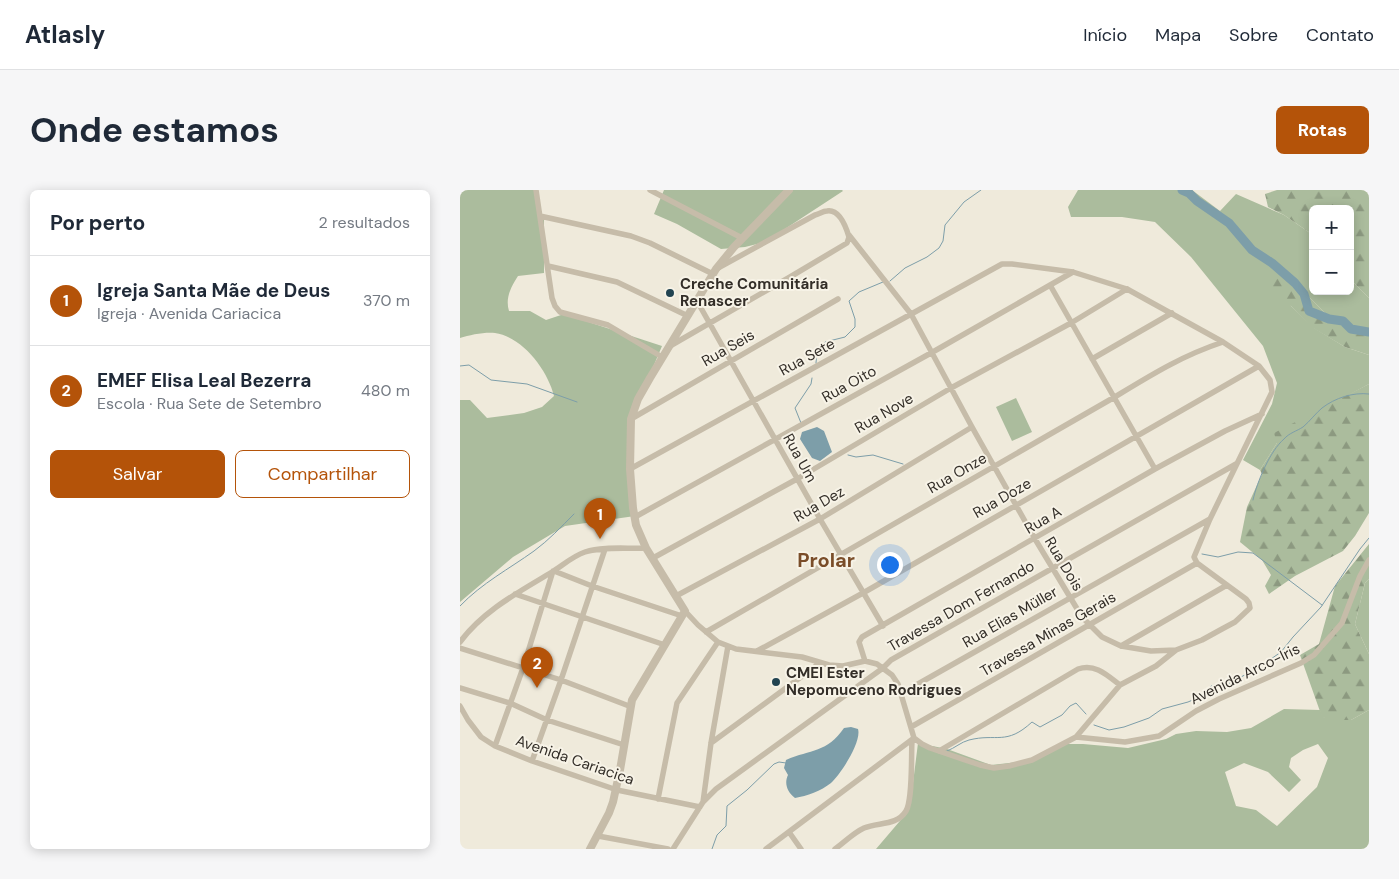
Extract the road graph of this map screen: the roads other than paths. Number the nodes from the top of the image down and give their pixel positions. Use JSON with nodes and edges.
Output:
{"nodes":[{"id":1,"x":536,"y":190,"type":"edge"},
{"id":2,"x":650,"y":190,"type":"edge"},
{"id":3,"x":790,"y":190,"type":"edge"},
{"id":4,"x":540,"y":216,"type":"junction"},
{"id":5,"x":849,"y":235,"type":"junction"},
{"id":6,"x":742,"y":238,"type":"junction"},
{"id":7,"x":548,"y":266,"type":"junction"},
{"id":8,"x":715,"y":272,"type":"junction"},
{"id":9,"x":1073,"y":272,"type":"junction"},
{"id":10,"x":1050,"y":286,"type":"junction"},
{"id":11,"x":1127,"y":289,"type":"junction"},
{"id":12,"x":838,"y":299,"type":"dead end"},
{"id":13,"x":697,"y":301,"type":"junction"},
{"id":14,"x":1172,"y":313,"type":"junction"},
{"id":15,"x":911,"y":314,"type":"junction"},
{"id":16,"x":688,"y":316,"type":"junction"},
{"id":17,"x":710,"y":323,"type":"junction"},
{"id":18,"x":1071,"y":323,"type":"junction"},
{"id":19,"x":1223,"y":342,"type":"junction"},
{"id":20,"x":668,"y":347,"type":"junction"},
{"id":21,"x":931,"y":353,"type":"junction"},
{"id":22,"x":662,"y":357,"type":"junction"},
{"id":23,"x":1092,"y":359,"type":"junction"},
{"id":24,"x":731,"y":361,"type":"junction"},
{"id":25,"x":1259,"y":366,"type":"junction"},
{"id":26,"x":951,"y":388,"type":"junction"},
{"id":27,"x":1113,"y":398,"type":"junction"},
{"id":28,"x":753,"y":401,"type":"junction"},
{"id":29,"x":1262,"y":414,"type":"junction"},
{"id":30,"x":631,"y":419,"type":"junction"},
{"id":31,"x":972,"y":427,"type":"junction"},
{"id":32,"x":1136,"y":436,"type":"junction"},
{"id":33,"x":775,"y":439,"type":"junction"},
{"id":34,"x":1236,"y":464,"type":"junction"},
{"id":35,"x":994,"y":466,"type":"junction"},
{"id":36,"x":630,"y":469,"type":"junction"},
{"id":37,"x":1155,"y":469,"type":"junction"},
{"id":38,"x":797,"y":479,"type":"junction"},
{"id":39,"x":1016,"y":504,"type":"junction"},
{"id":40,"x":635,"y":517,"type":"junction"},
{"id":41,"x":1210,"y":518,"type":"junction"},
{"id":42,"x":820,"y":519,"type":"junction"},
{"id":43,"x":1035,"y":539,"type":"junction"},
{"id":44,"x":646,"y":548,"type":"junction"},
{"id":45,"x":605,"y":549,"type":"junction"},
{"id":46,"x":841,"y":555,"type":"junction"},
{"id":47,"x":653,"y":558,"type":"junction"},
{"id":48,"x":1369,"y":560,"type":"edge"},
{"id":49,"x":1197,"y":563,"type":"junction"},
{"id":50,"x":1052,"y":568,"type":"junction"},
{"id":51,"x":553,"y":571,"type":"junction"},
{"id":52,"x":1227,"y":585,"type":"junction"},
{"id":53,"x":592,"y":586,"type":"junction"},
{"id":54,"x":863,"y":593,"type":"junction"},
{"id":55,"x":516,"y":594,"type":"junction"},
{"id":56,"x":676,"y":596,"type":"junction"},
{"id":57,"x":1069,"y":597,"type":"junction"},
{"id":58,"x":542,"y":604,"type":"junction"},
{"id":59,"x":684,"y":613,"type":"junction"},
{"id":60,"x":581,"y":617,"type":"junction"},
{"id":61,"x":1089,"y":625,"type":"junction"},
{"id":62,"x":883,"y":626,"type":"junction"},
{"id":63,"x":706,"y":632,"type":"junction"},
{"id":64,"x":460,"y":642,"type":"edge"},
{"id":65,"x":718,"y":642,"type":"junction"},
{"id":66,"x":665,"y":645,"type":"junction"},
{"id":67,"x":728,"y":646,"type":"junction"},
{"id":68,"x":1121,"y":646,"type":"junction"},
{"id":69,"x":460,"y":648,"type":"edge"},
{"id":70,"x":1176,"y":650,"type":"junction"},
{"id":71,"x":758,"y":651,"type":"junction"},
{"id":72,"x":865,"y":661,"type":"junction"},
{"id":73,"x":820,"y":663,"type":"junction"},
{"id":74,"x":523,"y":668,"type":"junction"},
{"id":75,"x":883,"y":668,"type":"junction"},
{"id":76,"x":561,"y":680,"type":"junction"},
{"id":77,"x":1120,"y":685,"type":"junction"},
{"id":78,"x":460,"y":688,"type":"edge"},
{"id":79,"x":902,"y":693,"type":"junction"},
{"id":80,"x":510,"y":703,"type":"junction"},
{"id":81,"x":460,"y":706,"type":"edge"},
{"id":82,"x":630,"y":706,"type":"junction"},
{"id":83,"x":547,"y":720,"type":"junction"},
{"id":84,"x":911,"y":727,"type":"junction"},
{"id":85,"x":1076,"y":737,"type":"junction"},
{"id":86,"x":913,"y":739,"type":"junction"},
{"id":87,"x":711,"y":743,"type":"junction"},
{"id":88,"x":624,"y":745,"type":"junction"},
{"id":89,"x":495,"y":746,"type":"junction"},
{"id":90,"x":939,"y":751,"type":"junction"},
{"id":91,"x":532,"y":761,"type":"junction"},
{"id":92,"x":616,"y":790,"type":"junction"},
{"id":93,"x":658,"y":799,"type":"junction"},
{"id":94,"x":702,"y":804,"type":"junction"},
{"id":95,"x":789,"y":832,"type":"junction"},
{"id":96,"x":598,"y":836,"type":"junction"},
{"id":97,"x":590,"y":849,"type":"edge"},
{"id":98,"x":668,"y":849,"type":"edge"},
{"id":99,"x":673,"y":849,"type":"edge"},
{"id":100,"x":766,"y":849,"type":"edge"},
{"id":101,"x":801,"y":849,"type":"edge"},
{"id":102,"x":836,"y":849,"type":"edge"}],
"edges":[{"from":1,"to":4,"type":"street"},
{"from":2,"to":6,"type":"street"},
{"from":3,"to":6,"type":"street"},
{"from":4,"to":7,"type":"street"},
{"from":4,"to":8,"type":"street"},
{"from":5,"to":8,"type":"street","name":"Rua Dois"},
{"from":5,"to":15,"type":"street","name":"Rua Dois"},
{"from":5,"to":17,"type":"street"},
{"from":6,"to":8,"type":"street"},
{"from":7,"to":16,"type":"street"},
{"from":7,"to":22,"type":"street"},
{"from":8,"to":13,"type":"street"},
{"from":9,"to":10,"type":"street","name":"Rua Oito"},
{"from":9,"to":11,"type":"street"},
{"from":9,"to":15,"type":"street","name":"Rua Sete"},
{"from":10,"to":18,"type":"street"},
{"from":10,"to":21,"type":"street","name":"Rua Oito"},
{"from":11,"to":14,"type":"street"},
{"from":11,"to":18,"type":"street","name":"Rua Nove"},
{"from":12,"to":24,"type":"street","name":"Rua Seis"},
{"from":13,"to":16,"type":"street"},
{"from":13,"to":17,"type":"street","name":"Rua Um"},
{"from":14,"to":19,"type":"street"},
{"from":14,"to":23,"type":"street"},
{"from":15,"to":21,"type":"street","name":"Rua Dois"},
{"from":15,"to":28,"type":"street","name":"Rua Sete"},
{"from":16,"to":20,"type":"street"},
{"from":17,"to":20,"type":"street"},
{"from":17,"to":24,"type":"street","name":"Rua Um"},
{"from":18,"to":23,"type":"street"},
{"from":18,"to":26,"type":"street","name":"Rua Nove"},
{"from":19,"to":25,"type":"street"},
{"from":19,"to":27,"type":"street","name":"Rua Onze"},
{"from":20,"to":22,"type":"street"},
{"from":21,"to":26,"type":"street","name":"Rua Dois"},
{"from":21,"to":33,"type":"street","name":"Rua Oito"},
{"from":22,"to":30,"type":"street"},
{"from":23,"to":27,"type":"street"},
{"from":24,"to":28,"type":"street","name":"Rua Um"},
{"from":24,"to":30,"type":"street","name":"Rua Seis"},
{"from":25,"to":29,"type":"street"},
{"from":25,"to":32,"type":"street","name":"Rua Doze"},
{"from":26,"to":31,"type":"street","name":"Rua Dois"},
{"from":26,"to":38,"type":"street","name":"Rua Nove"},
{"from":27,"to":32,"type":"street"},
{"from":27,"to":35,"type":"street","name":"Rua Onze"},
{"from":28,"to":33,"type":"street","name":"Rua Um"},
{"from":28,"to":36,"type":"street","name":"Rua Sete"},
{"from":29,"to":34,"type":"street"},
{"from":29,"to":37,"type":"street","name":"Rua A"},
{"from":30,"to":36,"type":"street"},
{"from":31,"to":35,"type":"street","name":"Rua Dois"},
{"from":31,"to":42,"type":"street","name":"Rua Dez"},
{"from":32,"to":37,"type":"street"},
{"from":32,"to":39,"type":"street","name":"Rua Doze"},
{"from":33,"to":38,"type":"street","name":"Rua Um"},
{"from":33,"to":40,"type":"street","name":"Rua Oito"},
{"from":34,"to":41,"type":"street"},
{"from":34,"to":50,"type":"street","name":"Travessa Dom Fernando"},
{"from":35,"to":39,"type":"street","name":"Rua Dois"},
{"from":35,"to":46,"type":"street","name":"Rua Onze"},
{"from":36,"to":40,"type":"street"},
{"from":37,"to":43,"type":"street","name":"Rua A"},
{"from":38,"to":42,"type":"street","name":"Rua Um"},
{"from":38,"to":47,"type":"street","name":"Rua Nove"},
{"from":39,"to":43,"type":"street","name":"Rua Dois"},
{"from":39,"to":54,"type":"street","name":"Rua Doze"},
{"from":40,"to":44,"type":"street"},
{"from":41,"to":49,"type":"street"},
{"from":41,"to":57,"type":"street","name":"Rua Elias Müller"},
{"from":42,"to":46,"type":"street","name":"Rua Um"},
{"from":42,"to":56,"type":"street","name":"Rua Dez"},
{"from":43,"to":50,"type":"street","name":"Rua Dois"},
{"from":43,"to":62,"type":"street","name":"Rua A"},
{"from":44,"to":45,"type":"street"},
{"from":44,"to":47,"type":"street"},
{"from":45,"to":51,"type":"street"},
{"from":45,"to":53,"type":"street"},
{"from":46,"to":54,"type":"street","name":"Rua Um"},
{"from":46,"to":63,"type":"street","name":"Rua Onze"},
{"from":47,"to":56,"type":"street"},
{"from":48,"to":85,"type":"street","name":"Avenida Arco-Íris"},
{"from":49,"to":52,"type":"street"},
{"from":49,"to":61,"type":"street","name":"Travessa Minas Gerais"},
{"from":50,"to":57,"type":"street","name":"Rua Dois"},
{"from":50,"to":75,"type":"street","name":"Travessa Dom Fernando"},
{"from":51,"to":53,"type":"street"},
{"from":51,"to":55,"type":"street"},
{"from":51,"to":58,"type":"street"},
{"from":52,"to":68,"type":"street"},
{"from":52,"to":70,"type":"street"},
{"from":53,"to":59,"type":"street"},
{"from":53,"to":60,"type":"street"},
{"from":54,"to":62,"type":"street","name":"Rua Um"},
{"from":54,"to":71,"type":"street","name":"Rua Doze"},
{"from":55,"to":58,"type":"street"},
{"from":55,"to":64,"type":"street"},
{"from":56,"to":59,"type":"street"},
{"from":57,"to":61,"type":"street","name":"Rua Dois"},
{"from":57,"to":79,"type":"street","name":"Rua Elias Müller"},
{"from":58,"to":60,"type":"street"},
{"from":58,"to":74,"type":"street"},
{"from":59,"to":63,"type":"street"},
{"from":59,"to":66,"type":"street"},
{"from":60,"to":66,"type":"street"},
{"from":60,"to":76,"type":"street"},
{"from":61,"to":68,"type":"street","name":"Rua Dois"},
{"from":61,"to":84,"type":"street","name":"Travessa Minas Gerais"},
{"from":62,"to":72,"type":"street","name":"Rua A"},
{"from":63,"to":65,"type":"street"},
{"from":65,"to":67,"type":"street"},
{"from":65,"to":93,"type":"street"},
{"from":66,"to":82,"type":"street"},
{"from":67,"to":71,"type":"street"},
{"from":67,"to":87,"type":"street"},
{"from":68,"to":70,"type":"street","name":"Rua Dois"},
{"from":69,"to":74,"type":"street"},
{"from":70,"to":77,"type":"street"},
{"from":71,"to":73,"type":"street"},
{"from":72,"to":73,"type":"street"},
{"from":72,"to":75,"type":"street"},
{"from":73,"to":87,"type":"street"},
{"from":74,"to":76,"type":"street"},
{"from":74,"to":80,"type":"street"},
{"from":75,"to":79,"type":"street"},
{"from":75,"to":94,"type":"street","name":"Travessa Dom Fernando"},
{"from":76,"to":82,"type":"street"},
{"from":76,"to":83,"type":"street"},
{"from":77,"to":85,"type":"street"},
{"from":77,"to":90,"type":"street"},
{"from":78,"to":80,"type":"street"},
{"from":79,"to":84,"type":"street"},
{"from":80,"to":83,"type":"street"},
{"from":80,"to":89,"type":"street"},
{"from":81,"to":89,"type":"street","name":"Avenida Cariacica"},
{"from":82,"to":88,"type":"street"},
{"from":83,"to":88,"type":"street"},
{"from":83,"to":91,"type":"street"},
{"from":84,"to":86,"type":"street"},
{"from":85,"to":90,"type":"street"},
{"from":86,"to":90,"type":"street"},
{"from":86,"to":95,"type":"street"},
{"from":86,"to":102,"type":"street"},
{"from":87,"to":94,"type":"street"},
{"from":88,"to":92,"type":"street"},
{"from":89,"to":91,"type":"street","name":"Avenida Cariacica"},
{"from":91,"to":92,"type":"street","name":"Avenida Cariacica"},
{"from":92,"to":93,"type":"street","name":"Avenida Cariacica"},
{"from":92,"to":96,"type":"street"},
{"from":93,"to":94,"type":"street","name":"Avenida Cariacica"},
{"from":94,"to":99,"type":"street"},
{"from":95,"to":100,"type":"street"},
{"from":95,"to":101,"type":"street"},
{"from":96,"to":97,"type":"street"},
{"from":96,"to":98,"type":"street"}]}
